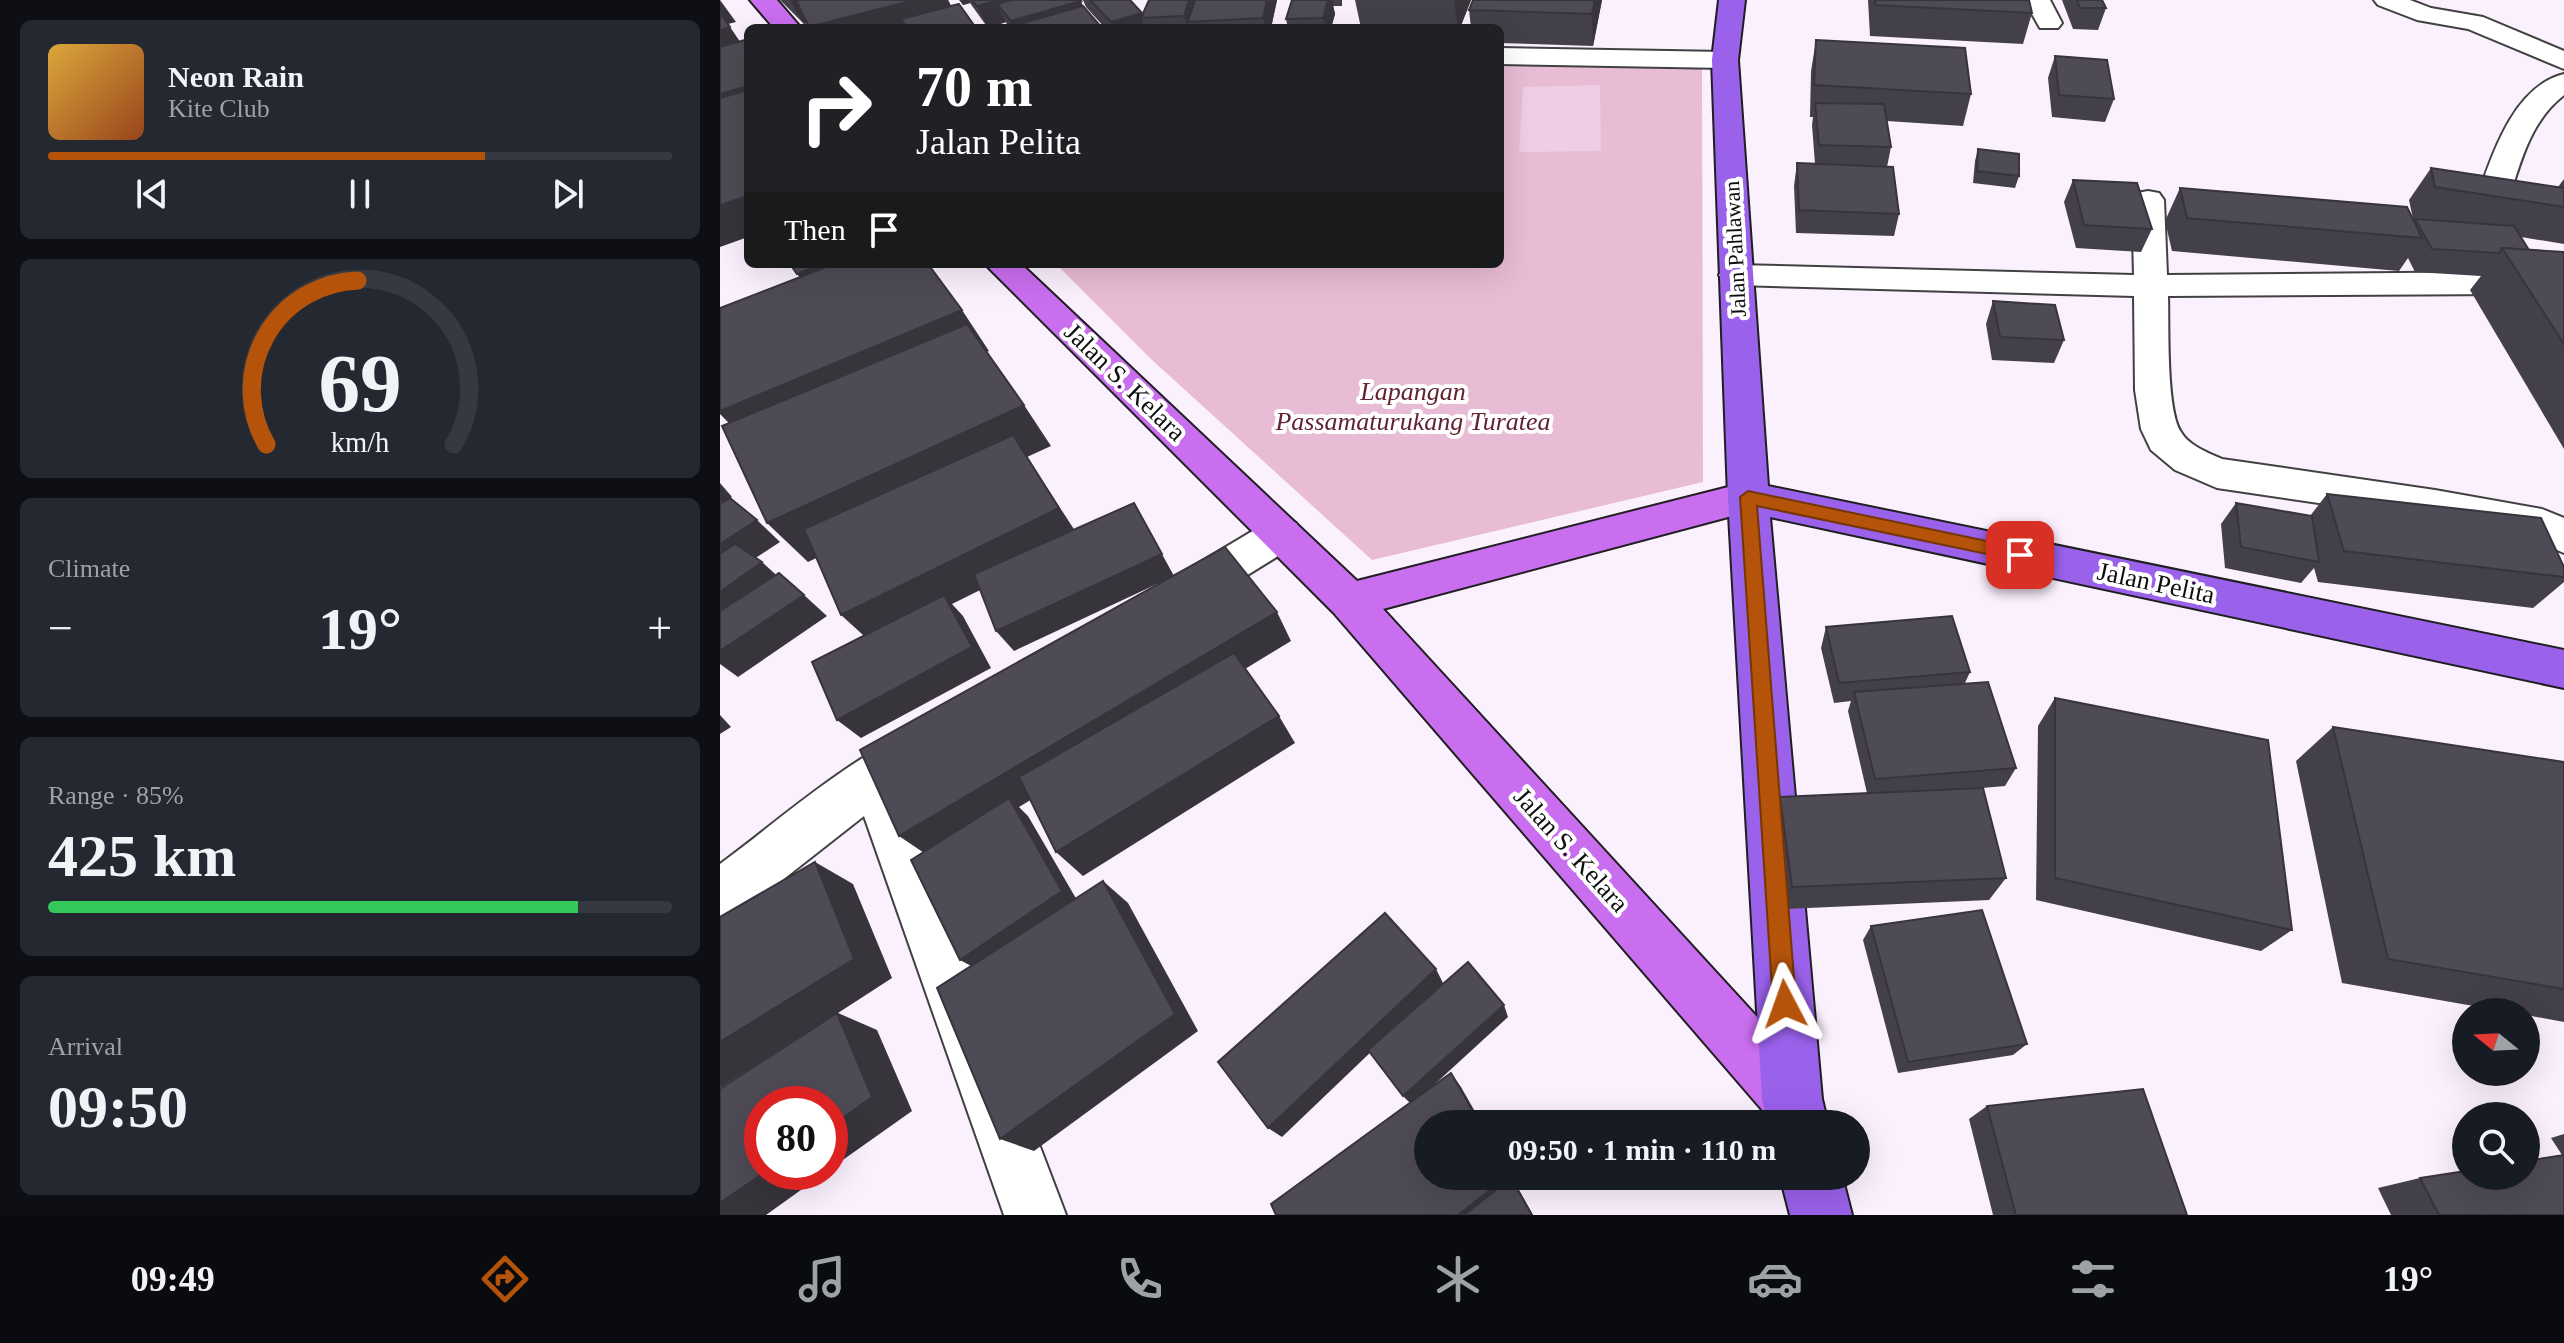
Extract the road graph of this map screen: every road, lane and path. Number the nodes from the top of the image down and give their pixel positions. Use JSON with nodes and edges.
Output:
{"nodes":[{"id":1,"x":763,"y":0,"type":"edge"},
{"id":2,"x":1732,"y":0,"type":"edge"},
{"id":3,"x":2037,"y":0,"type":"edge"},
{"id":4,"x":2387,"y":0,"type":"edge"},
{"id":5,"x":2049,"y":23,"type":"dead end"},
{"id":6,"x":784,"y":24,"type":"edge"},
{"id":7,"x":1504,"y":56,"type":"edge"},
{"id":8,"x":1725,"y":60,"type":"junction"},
{"id":9,"x":2564,"y":61,"type":"edge"},
{"id":10,"x":2564,"y":82,"type":"edge"},
{"id":11,"x":2495,"y":192,"type":"edge"},
{"id":12,"x":2148,"y":200,"type":"dead end"},
{"id":13,"x":1006,"y":268,"type":"edge"},
{"id":14,"x":1736,"y":275,"type":"junction"},
{"id":15,"x":2564,"y":277,"type":"edge"},
{"id":16,"x":2151,"y":286,"type":"junction"},
{"id":17,"x":1748,"y":497,"type":"junction"},
{"id":18,"x":1281,"y":534,"type":"junction"},
{"id":19,"x":2564,"y":537,"type":"edge"},
{"id":20,"x":1349,"y":601,"type":"junction"},
{"id":21,"x":1143,"y":618,"type":"edge"},
{"id":22,"x":2564,"y":669,"type":"edge"},
{"id":23,"x":967,"y":723,"type":"edge"},
{"id":24,"x":875,"y":778,"type":"junction"},
{"id":25,"x":720,"y":896,"type":"edge"},
{"id":26,"x":1793,"y":1110,"type":"edge"},
{"id":27,"x":1795,"y":1110,"type":"edge"},
{"id":28,"x":1815,"y":1190,"type":"edge"},
{"id":29,"x":1035,"y":1215,"type":"edge"},
{"id":30,"x":1821,"y":1215,"type":"edge"}],
"edges":[{"from":1,"to":6,"type":"main road"},
{"from":2,"to":8,"type":"highway","name":"Jalan Pahlawan"},
{"from":3,"to":5,"type":"street"},
{"from":4,"to":9,"type":"street"},
{"from":7,"to":8,"type":"street"},
{"from":8,"to":14,"type":"highway","name":"Jalan Pahlawan"},
{"from":10,"to":11,"type":"street"},
{"from":12,"to":16,"type":"street"},
{"from":13,"to":18,"type":"main road","name":"Jalan S. Kelara"},
{"from":14,"to":16,"type":"street"},
{"from":14,"to":17,"type":"highway","name":"Jalan Pahlawan"},
{"from":15,"to":16,"type":"street"},
{"from":16,"to":19,"type":"street"},
{"from":17,"to":20,"type":"main road"},
{"from":17,"to":22,"type":"highway","name":"Jalan Pelita"},
{"from":17,"to":27,"type":"highway","name":"Jalan Pahlawan"},
{"from":18,"to":20,"type":"main road","name":"Jalan S. Kelara"},
{"from":18,"to":21,"type":"street"},
{"from":20,"to":26,"type":"main road","name":"Jalan S. Kelara"},
{"from":23,"to":24,"type":"street"},
{"from":24,"to":25,"type":"street"},
{"from":24,"to":29,"type":"street"},
{"from":28,"to":30,"type":"highway"}]}
